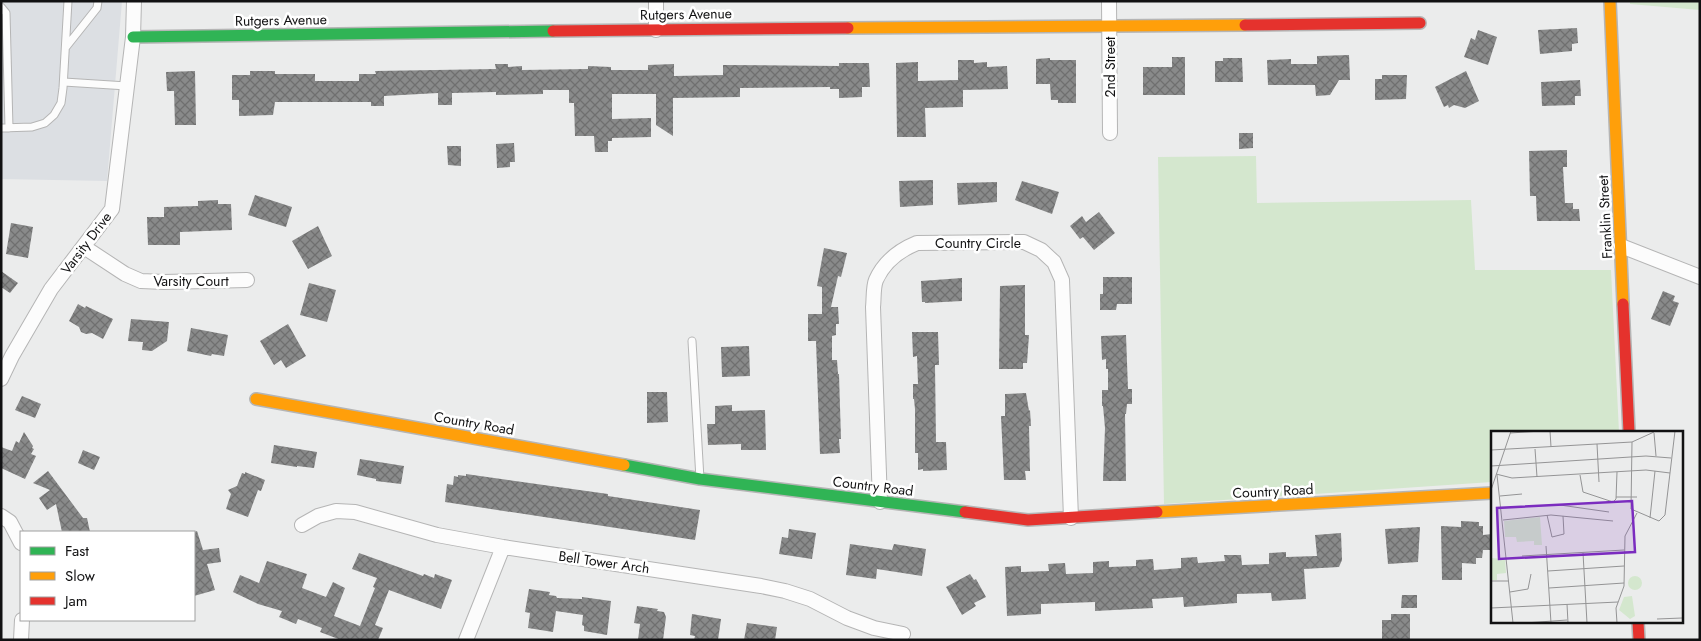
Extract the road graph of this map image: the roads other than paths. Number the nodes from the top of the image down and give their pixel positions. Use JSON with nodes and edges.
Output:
{"nodes":[{"id":1,"x":68,"y":1,"type":"edge"},
{"id":2,"x":98,"y":1,"type":"edge"},
{"id":3,"x":134,"y":1,"type":"edge"},
{"id":4,"x":656,"y":1,"type":"edge"},
{"id":5,"x":1109,"y":1,"type":"edge"},
{"id":6,"x":1610,"y":1,"type":"edge"},
{"id":7,"x":1,"y":7,"type":"edge"},
{"id":8,"x":1420,"y":23,"type":"dead end"},
{"id":9,"x":1110,"y":25,"type":"junction"},
{"id":10,"x":656,"y":30,"type":"junction"},
{"id":11,"x":133,"y":38,"type":"junction"},
{"id":12,"x":65,"y":47,"type":"junction"},
{"id":13,"x":64,"y":82,"type":"junction"},
{"id":14,"x":127,"y":86,"type":"junction"},
{"id":15,"x":5,"y":128,"type":"edge"},
{"id":16,"x":1110,"y":133,"type":"dead end"},
{"id":17,"x":1622,"y":246,"type":"junction"},
{"id":18,"x":84,"y":247,"type":"junction"},
{"id":19,"x":1700,"y":277,"type":"edge"},
{"id":20,"x":247,"y":280,"type":"dead end"},
{"id":21,"x":692,"y":341,"type":"dead end"},
{"id":22,"x":1,"y":379,"type":"edge"},
{"id":23,"x":256,"y":399,"type":"dead end"},
{"id":24,"x":1628,"y":431,"type":"edge"},
{"id":25,"x":700,"y":479,"type":"junction"},
{"id":26,"x":1491,"y":493,"type":"edge"},
{"id":27,"x":880,"y":502,"type":"junction"},
{"id":28,"x":1,"y":516,"type":"edge"},
{"id":29,"x":1071,"y":518,"type":"junction"},
{"id":30,"x":302,"y":525,"type":"dead end"},
{"id":31,"x":20,"y":541,"type":"edge"},
{"id":32,"x":504,"y":547,"type":"junction"},
{"id":33,"x":22,"y":621,"type":"edge"},
{"id":34,"x":1638,"y":624,"type":"edge"},
{"id":35,"x":903,"y":634,"type":"dead end"},
{"id":36,"x":21,"y":640,"type":"edge"},
{"id":37,"x":466,"y":640,"type":"edge"},
{"id":38,"x":1639,"y":640,"type":"edge"}],
"edges":[{"from":1,"to":12,"type":"lane"},
{"from":2,"to":12,"type":"lane"},
{"from":3,"to":11,"type":"street","name":"Varsity Drive"},
{"from":4,"to":10,"type":"street"},
{"from":5,"to":9,"type":"street","name":"2nd Street"},
{"from":6,"to":17,"type":"street","name":"Franklin Street"},
{"from":7,"to":15,"type":"lane"},
{"from":8,"to":9,"type":"street","name":"Rutgers Avenue"},
{"from":9,"to":10,"type":"street","name":"Rutgers Avenue"},
{"from":9,"to":16,"type":"street","name":"2nd Street"},
{"from":10,"to":11,"type":"street","name":"Rutgers Avenue"},
{"from":11,"to":14,"type":"street","name":"Varsity Drive"},
{"from":12,"to":13,"type":"lane"},
{"from":13,"to":14,"type":"lane"},
{"from":13,"to":15,"type":"lane"},
{"from":14,"to":18,"type":"street","name":"Varsity Drive"},
{"from":17,"to":19,"type":"street"},
{"from":17,"to":24,"type":"street","name":"Franklin Street"},
{"from":18,"to":20,"type":"street","name":"Varsity Court"},
{"from":18,"to":22,"type":"street","name":"Varsity Drive"},
{"from":21,"to":25,"type":"lane"},
{"from":23,"to":25,"type":"street","name":"Country Road"},
{"from":25,"to":27,"type":"street","name":"Country Road"},
{"from":26,"to":29,"type":"street","name":"Country Road"},
{"from":27,"to":29,"type":"street","name":"Country Road"},
{"from":27,"to":29,"type":"street","name":"Country Circle"},
{"from":28,"to":31,"type":"street"},
{"from":30,"to":32,"type":"street","name":"Bell Tower Arch"},
{"from":32,"to":35,"type":"street","name":"Bell Tower Arch"},
{"from":32,"to":37,"type":"street"},
{"from":33,"to":36,"type":"street"},
{"from":34,"to":38,"type":"street"}]}
